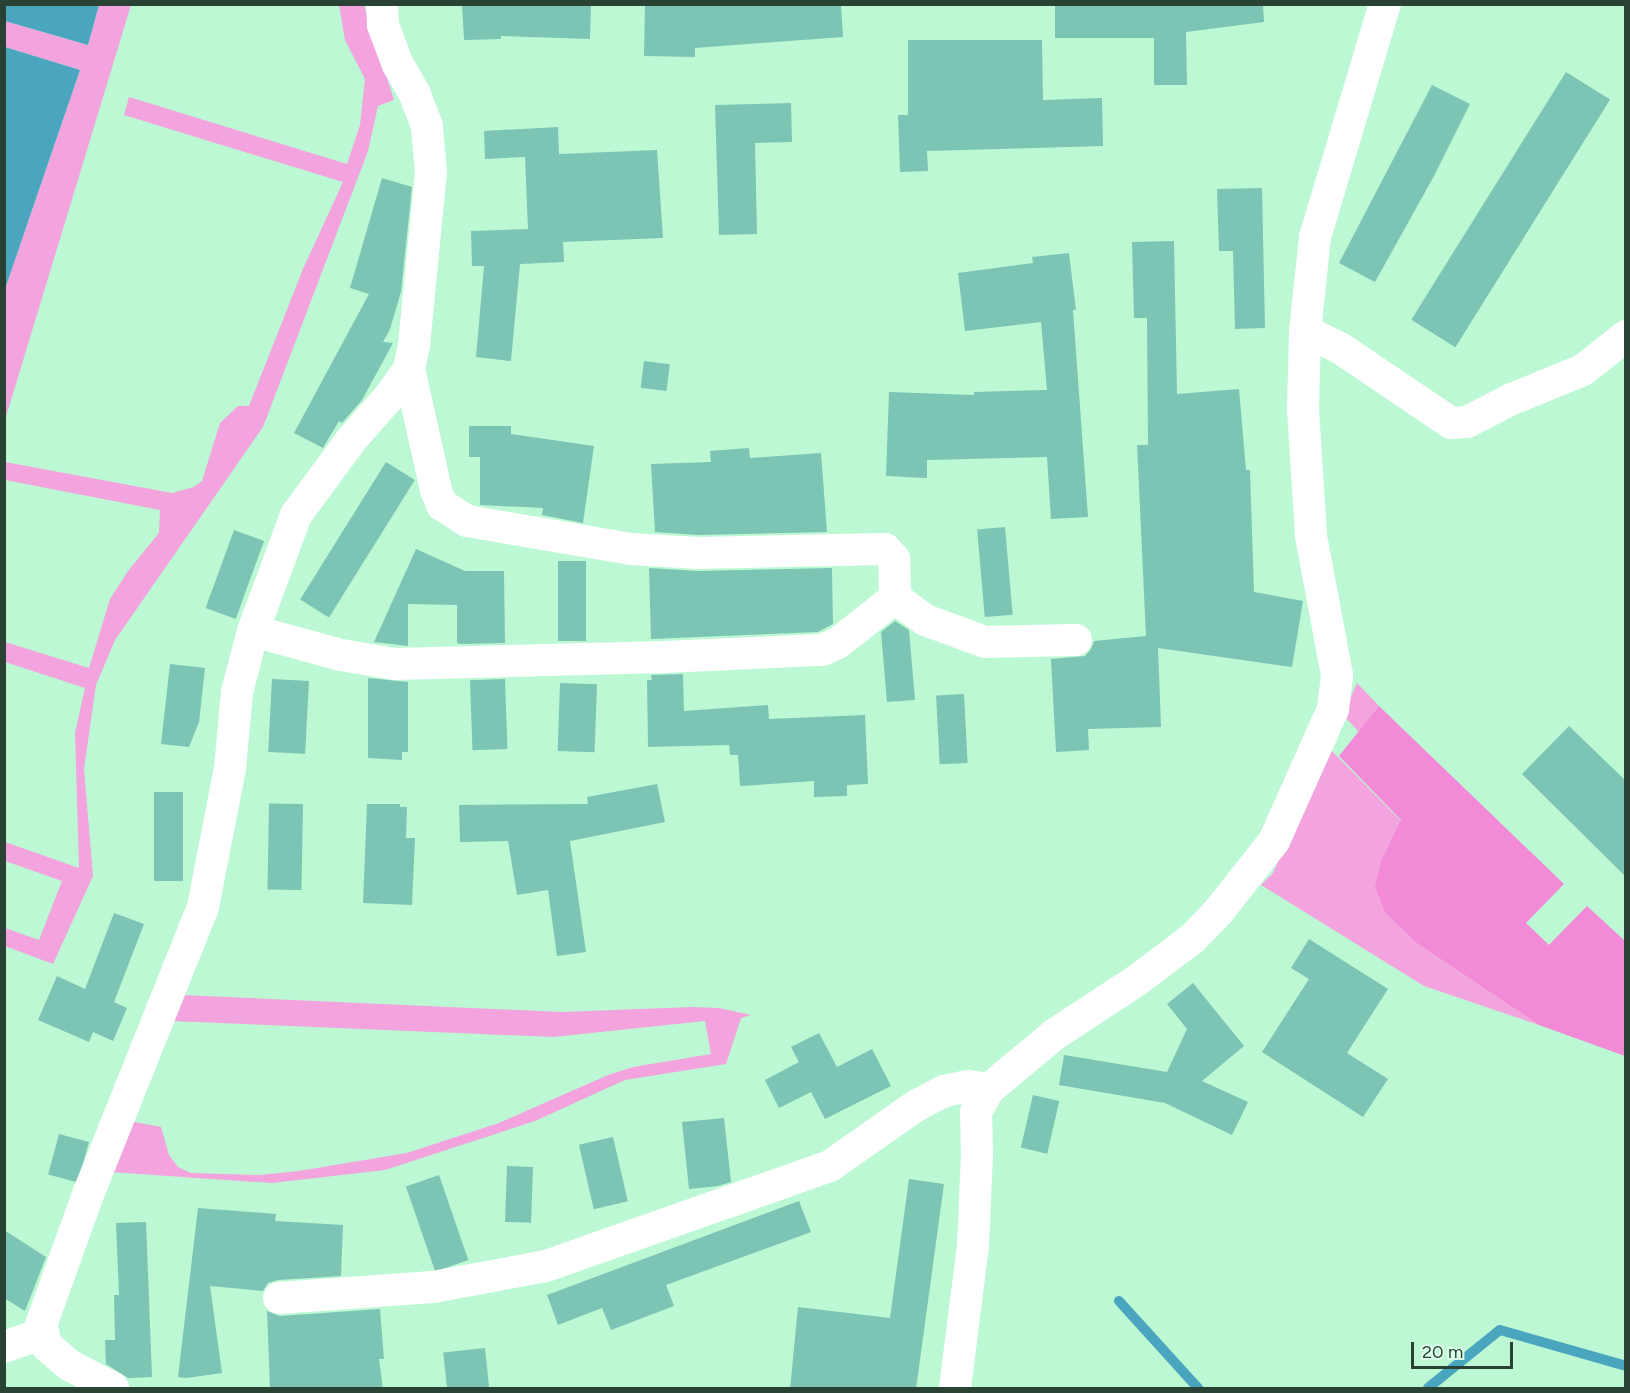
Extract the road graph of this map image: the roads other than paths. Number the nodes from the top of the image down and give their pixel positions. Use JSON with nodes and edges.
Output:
{"nodes":[{"id":1,"x":382,"y":4,"type":"edge"},
{"id":2,"x":1385,"y":4,"type":"edge"},
{"id":3,"x":1305,"y":331,"type":"junction"},
{"id":4,"x":1626,"y":336,"type":"edge"},
{"id":5,"x":409,"y":369,"type":"junction"},
{"id":6,"x":895,"y":598,"type":"junction"},
{"id":7,"x":253,"y":631,"type":"junction"},
{"id":8,"x":1076,"y":640,"type":"dead end"},
{"id":9,"x":989,"y":1089,"type":"junction"},
{"id":10,"x":279,"y":1298,"type":"dead end"},
{"id":11,"x":44,"y":1333,"type":"junction"},
{"id":12,"x":4,"y":1347,"type":"edge"},
{"id":13,"x":113,"y":1389,"type":"edge"},
{"id":14,"x":955,"y":1389,"type":"edge"}],
"edges":[{"from":1,"to":5,"type":"street"},
{"from":2,"to":3,"type":"street"},
{"from":3,"to":4,"type":"street"},
{"from":3,"to":9,"type":"street"},
{"from":5,"to":6,"type":"street"},
{"from":5,"to":7,"type":"street"},
{"from":6,"to":7,"type":"street"},
{"from":6,"to":8,"type":"street"},
{"from":7,"to":11,"type":"street"},
{"from":9,"to":10,"type":"street"},
{"from":9,"to":14,"type":"street"},
{"from":11,"to":12,"type":"street"},
{"from":11,"to":13,"type":"street"}]}
